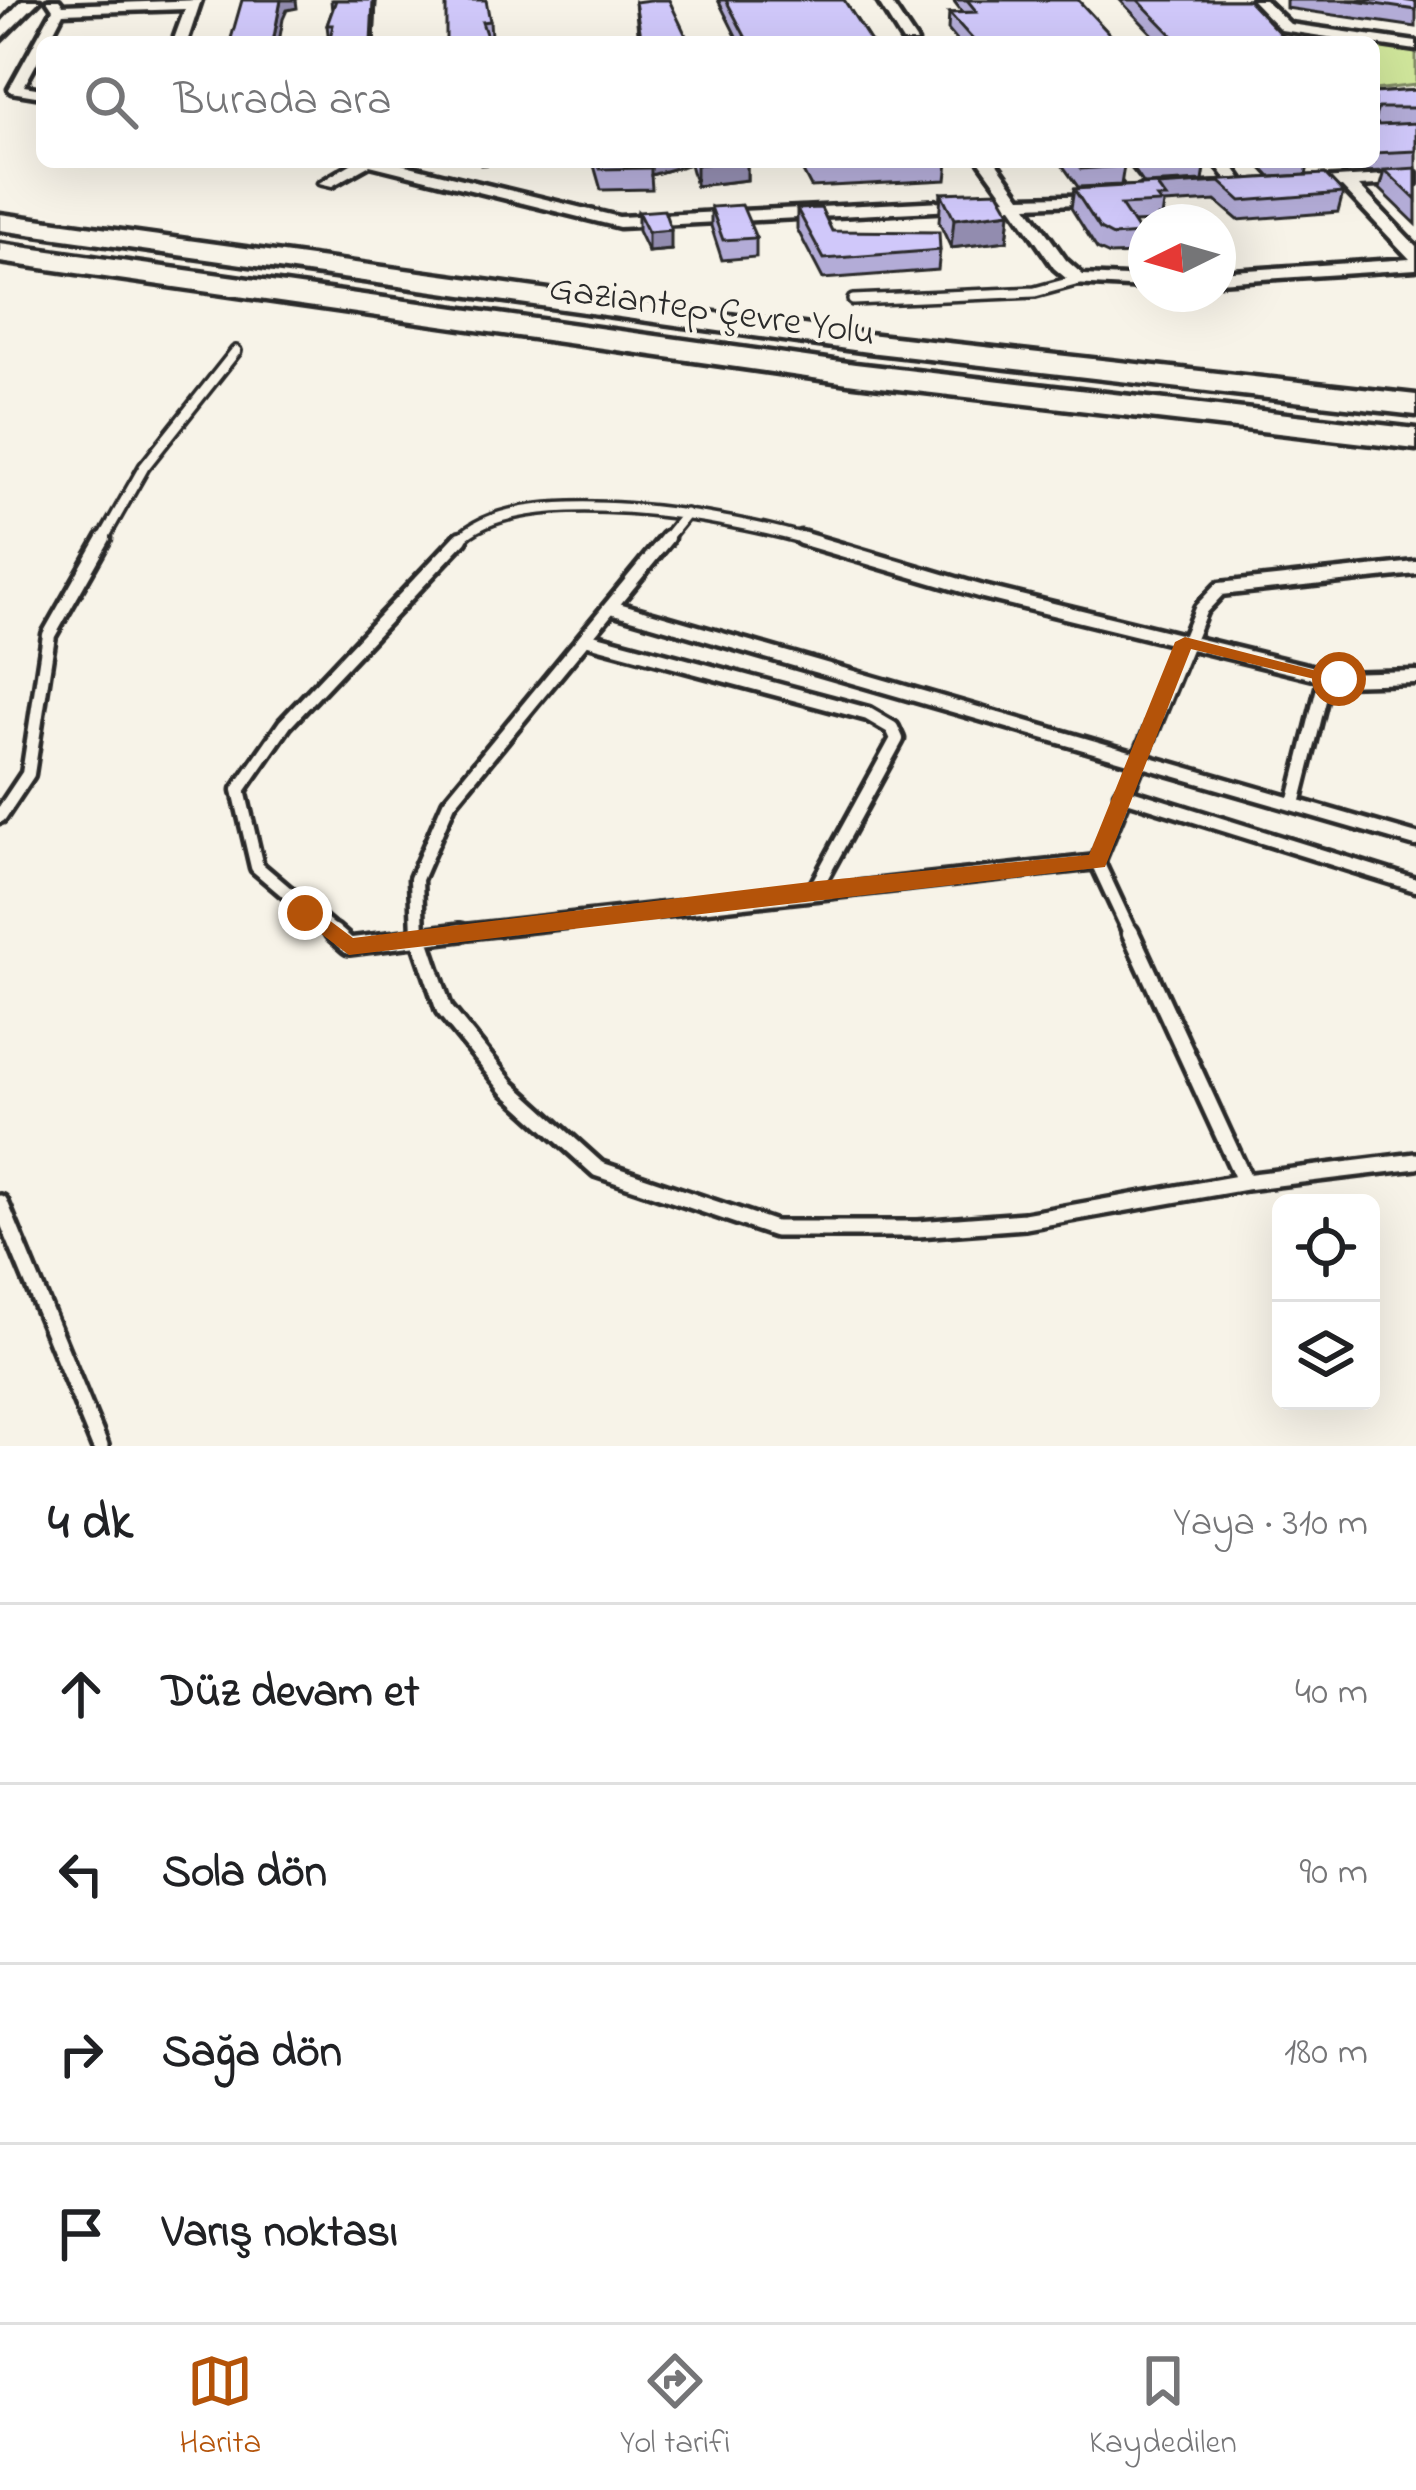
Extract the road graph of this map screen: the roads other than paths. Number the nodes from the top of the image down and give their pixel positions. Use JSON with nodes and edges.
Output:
{"nodes":[{"id":1,"x":10,"y":0,"type":"edge"},
{"id":2,"x":31,"y":0,"type":"edge"},
{"id":3,"x":883,"y":0,"type":"edge"},
{"id":4,"x":1258,"y":0,"type":"edge"},
{"id":5,"x":195,"y":3,"type":"edge"},
{"id":6,"x":56,"y":4,"type":"edge"},
{"id":7,"x":0,"y":11,"type":"edge"},
{"id":8,"x":1286,"y":27,"type":"junction"},
{"id":9,"x":0,"y":35,"type":"edge"},
{"id":10,"x":41,"y":36,"type":"edge"},
{"id":11,"x":182,"y":36,"type":"edge"},
{"id":12,"x":906,"y":36,"type":"edge"},
{"id":13,"x":1296,"y":36,"type":"edge"},
{"id":14,"x":1348,"y":36,"type":"edge"},
{"id":15,"x":1380,"y":41,"type":"edge"},
{"id":16,"x":36,"y":46,"type":"edge"},
{"id":17,"x":1416,"y":46,"type":"edge"},
{"id":18,"x":36,"y":92,"type":"edge"},
{"id":19,"x":357,"y":168,"type":"edge"},
{"id":20,"x":394,"y":168,"type":"edge"},
{"id":21,"x":992,"y":168,"type":"edge"},
{"id":22,"x":1121,"y":168,"type":"edge"},
{"id":23,"x":1226,"y":168,"type":"edge"},
{"id":24,"x":1416,"y":178,"type":"edge"},
{"id":25,"x":1132,"y":182,"type":"edge"},
{"id":26,"x":1346,"y":182,"type":"junction"},
{"id":27,"x":328,"y":183,"type":"dead end"},
{"id":28,"x":1283,"y":186,"type":"edge"},
{"id":29,"x":1262,"y":188,"type":"edge"},
{"id":30,"x":1241,"y":189,"type":"junction"},
{"id":31,"x":1220,"y":190,"type":"edge"},
{"id":32,"x":1155,"y":195,"type":"edge"},
{"id":33,"x":1016,"y":204,"type":"junction"},
{"id":34,"x":0,"y":222,"type":"edge"},
{"id":35,"x":0,"y":253,"type":"edge"},
{"id":36,"x":1416,"y":260,"type":"edge"},
{"id":37,"x":1236,"y":275,"type":"edge"},
{"id":38,"x":1079,"y":280,"type":"junction"},
{"id":39,"x":1128,"y":282,"type":"edge"},
{"id":40,"x":853,"y":300,"type":"dead end"},
{"id":41,"x":236,"y":351,"type":"dead end"},
{"id":42,"x":1416,"y":405,"type":"edge"},
{"id":43,"x":1416,"y":439,"type":"edge"},
{"id":44,"x":686,"y":514,"type":"junction"},
{"id":45,"x":1416,"y":568,"type":"edge"},
{"id":46,"x":610,"y":607,"type":"junction"},
{"id":47,"x":585,"y":638,"type":"junction"},
{"id":48,"x":1185,"y":642,"type":"junction"},
{"id":49,"x":1326,"y":676,"type":"junction"},
{"id":50,"x":1416,"y":677,"type":"edge"},
{"id":51,"x":1136,"y":757,"type":"junction"},
{"id":52,"x":1121,"y":793,"type":"junction"},
{"id":53,"x":1294,"y":804,"type":"junction"},
{"id":54,"x":0,"y":816,"type":"edge"},
{"id":55,"x":1416,"y":840,"type":"edge"},
{"id":56,"x":1097,"y":862,"type":"junction"},
{"id":57,"x":1416,"y":885,"type":"edge"},
{"id":58,"x":815,"y":889,"type":"junction"},
{"id":59,"x":418,"y":939,"type":"junction"},
{"id":60,"x":1416,"y":1161,"type":"edge"},
{"id":61,"x":1245,"y":1182,"type":"junction"},
{"id":62,"x":0,"y":1203,"type":"edge"},
{"id":63,"x":100,"y":1446,"type":"edge"}],
"edges":[{"from":1,"to":7,"type":"main road"},
{"from":2,"to":9,"type":"main road"},
{"from":3,"to":12,"type":"street"},
{"from":4,"to":8,"type":"street"},
{"from":5,"to":6,"type":"street"},
{"from":5,"to":11,"type":"street"},
{"from":6,"to":10,"type":"street"},
{"from":8,"to":13,"type":"street"},
{"from":8,"to":14,"type":"street"},
{"from":15,"to":17,"type":"street"},
{"from":16,"to":18,"type":"street"},
{"from":19,"to":27,"type":"street"},
{"from":20,"to":33,"type":"street"},
{"from":21,"to":33,"type":"street"},
{"from":22,"to":25,"type":"street"},
{"from":23,"to":30,"type":"street"},
{"from":24,"to":26,"type":"street"},
{"from":26,"to":28,"type":"street"},
{"from":26,"to":36,"type":"street"},
{"from":29,"to":30,"type":"street"},
{"from":30,"to":31,"type":"street"},
{"from":32,"to":33,"type":"street"},
{"from":33,"to":38,"type":"street"},
{"from":34,"to":42,"type":"highway","name":"Gaziantep Çevre Yolu"},
{"from":35,"to":43,"type":"highway","name":"Gaziantep Çevre Yolu"},
{"from":36,"to":37,"type":"street"},
{"from":38,"to":39,"type":"street"},
{"from":38,"to":40,"type":"lane"},
{"from":41,"to":54,"type":"lane"},
{"from":44,"to":46,"type":"lane"},
{"from":44,"to":48,"type":"lane"},
{"from":44,"to":59,"type":"lane"},
{"from":45,"to":48,"type":"lane"},
{"from":46,"to":47,"type":"lane"},
{"from":46,"to":51,"type":"lane"},
{"from":47,"to":58,"type":"lane"},
{"from":47,"to":59,"type":"lane"},
{"from":48,"to":49,"type":"lane"},
{"from":48,"to":51,"type":"lane"},
{"from":49,"to":50,"type":"lane"},
{"from":49,"to":53,"type":"lane"},
{"from":51,"to":52,"type":"lane"},
{"from":51,"to":53,"type":"lane"},
{"from":52,"to":56,"type":"lane"},
{"from":52,"to":57,"type":"lane"},
{"from":53,"to":55,"type":"lane"},
{"from":56,"to":58,"type":"lane"},
{"from":56,"to":61,"type":"lane"},
{"from":58,"to":59,"type":"lane"},
{"from":59,"to":61,"type":"lane"},
{"from":60,"to":61,"type":"lane"},
{"from":62,"to":63,"type":"lane"}]}
